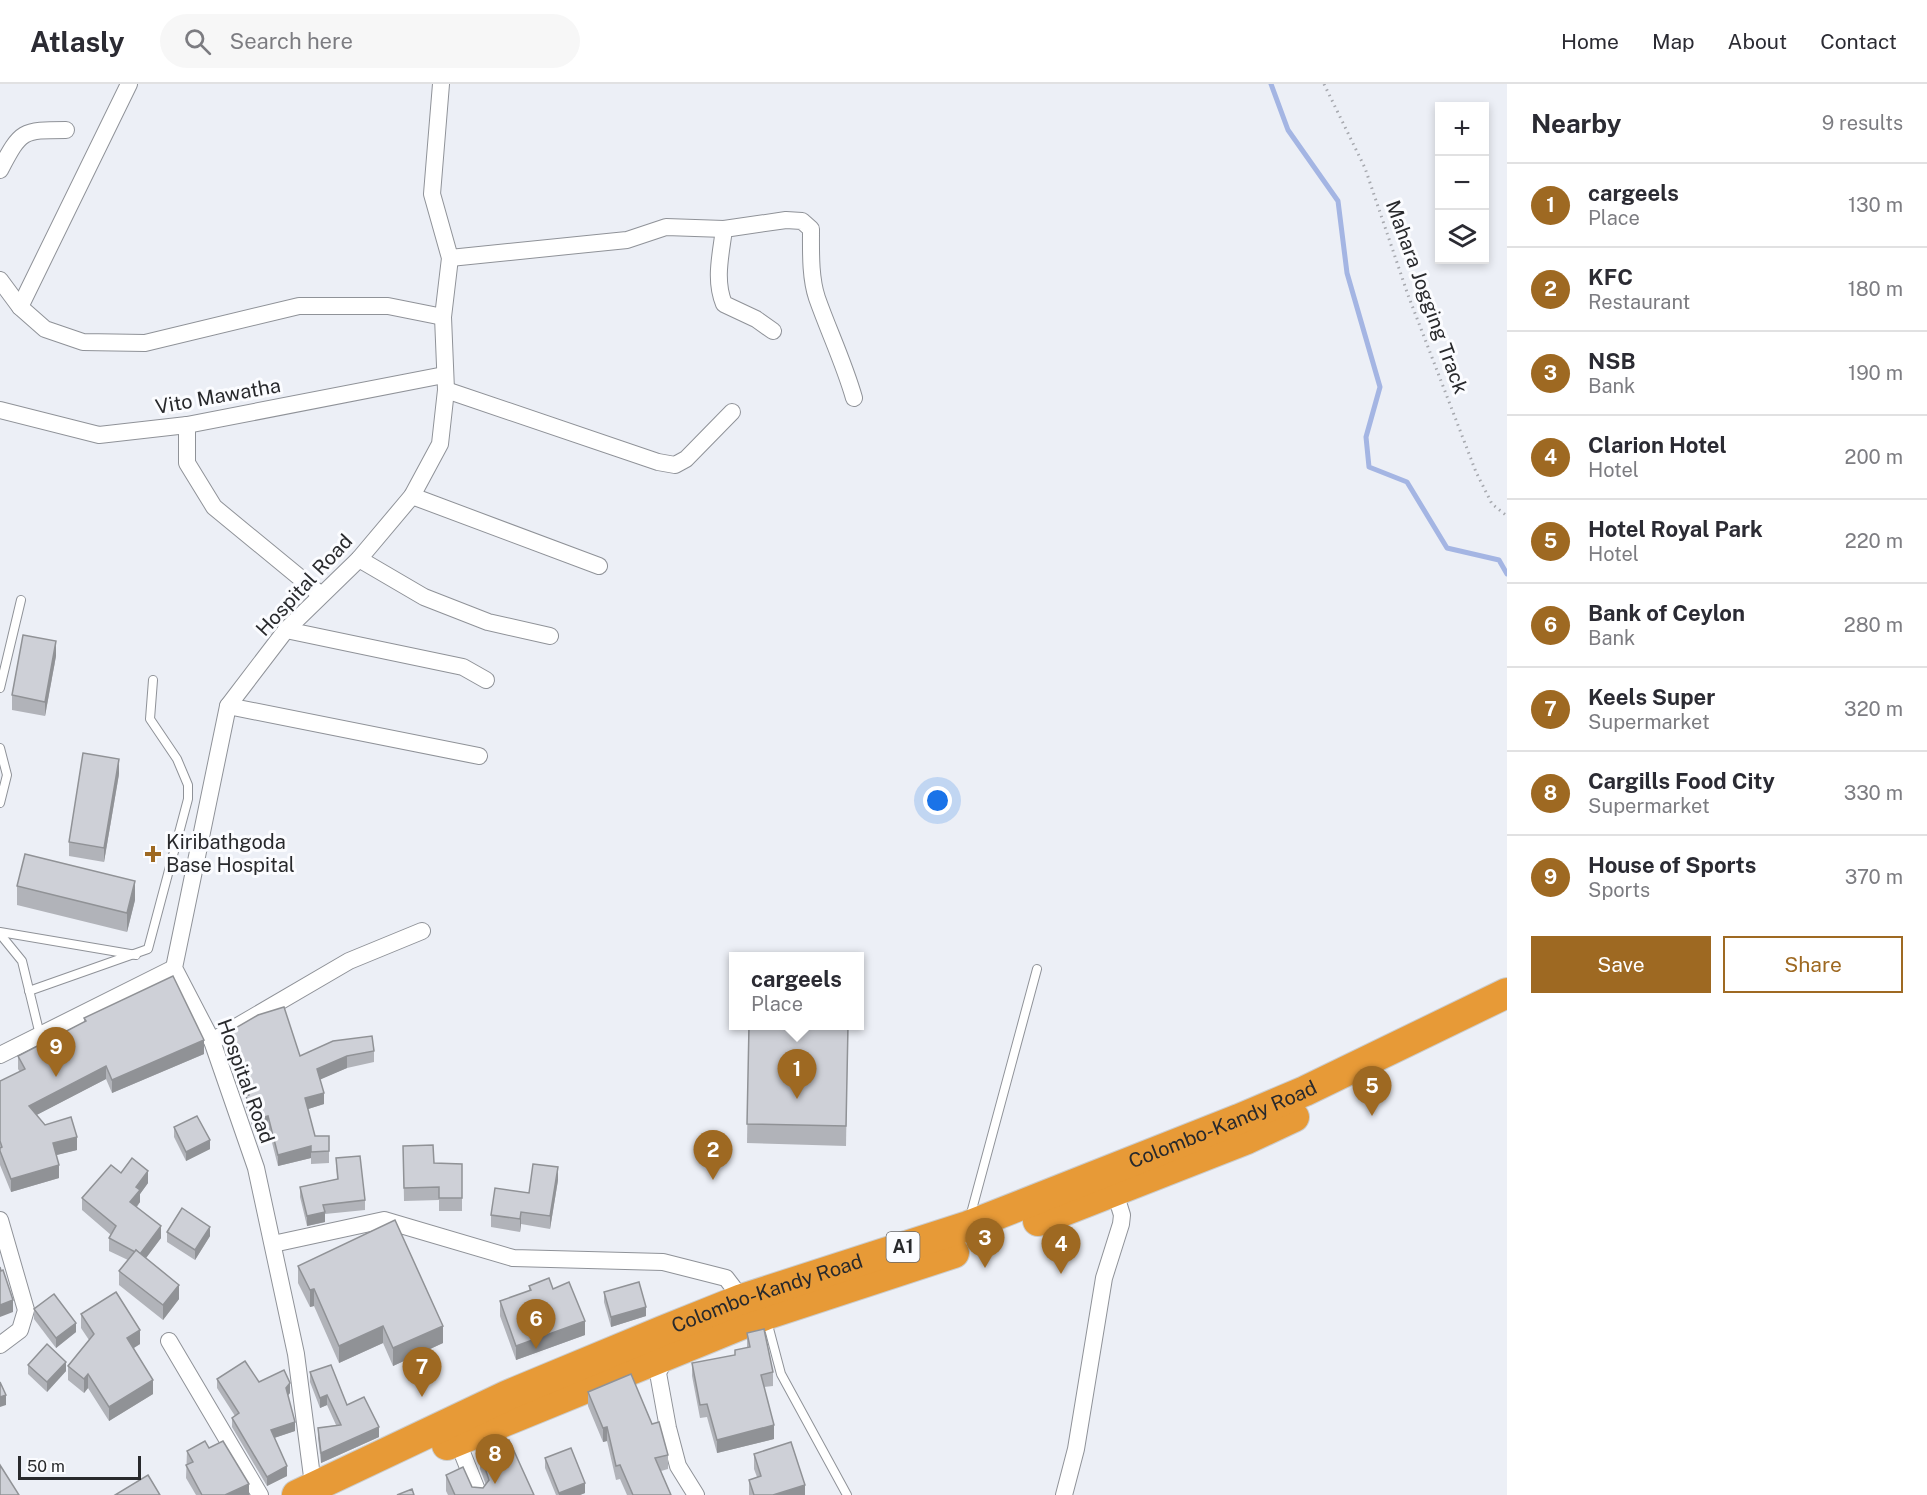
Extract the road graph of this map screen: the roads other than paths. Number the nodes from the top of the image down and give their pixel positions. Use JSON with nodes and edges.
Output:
{"nodes":[{"id":1,"x":129,"y":84,"type":"edge"},
{"id":2,"x":441,"y":84,"type":"edge"},
{"id":3,"x":66,"y":130,"type":"dead end"},
{"id":4,"x":0,"y":170,"type":"edge"},
{"id":5,"x":724,"y":229,"type":"junction"},
{"id":6,"x":450,"y":258,"type":"junction"},
{"id":7,"x":0,"y":280,"type":"edge"},
{"id":8,"x":20,"y":307,"type":"junction"},
{"id":9,"x":443,"y":317,"type":"junction"},
{"id":10,"x":773,"y":331,"type":"dead end"},
{"id":11,"x":445,"y":382,"type":"junction"},
{"id":12,"x":854,"y":398,"type":"dead end"},
{"id":13,"x":0,"y":410,"type":"edge"},
{"id":14,"x":732,"y":412,"type":"dead end"},
{"id":15,"x":187,"y":425,"type":"junction"},
{"id":16,"x":412,"y":496,"type":"junction"},
{"id":17,"x":359,"y":559,"type":"junction"},
{"id":18,"x":599,"y":566,"type":"dead end"},
{"id":19,"x":321,"y":595,"type":"junction"},
{"id":20,"x":21,"y":600,"type":"dead end"},
{"id":21,"x":286,"y":630,"type":"junction"},
{"id":22,"x":550,"y":636,"type":"dead end"},
{"id":23,"x":153,"y":680,"type":"dead end"},
{"id":24,"x":486,"y":680,"type":"dead end"},
{"id":25,"x":0,"y":688,"type":"edge"},
{"id":26,"x":228,"y":706,"type":"junction"},
{"id":27,"x":0,"y":748,"type":"edge"},
{"id":28,"x":479,"y":756,"type":"dead end"},
{"id":29,"x":0,"y":802,"type":"edge"},
{"id":30,"x":422,"y":931,"type":"dead end"},
{"id":31,"x":0,"y":933,"type":"edge"},
{"id":32,"x":137,"y":955,"type":"junction"},
{"id":33,"x":174,"y":968,"type":"junction"},
{"id":34,"x":1037,"y":969,"type":"dead end"},
{"id":35,"x":29,"y":991,"type":"junction"},
{"id":36,"x":1507,"y":993,"type":"edge"},
{"id":37,"x":1507,"y":1014,"type":"edge"},
{"id":38,"x":40,"y":1035,"type":"junction"},
{"id":39,"x":212,"y":1041,"type":"junction"},
{"id":40,"x":0,"y":1055,"type":"edge"},
{"id":41,"x":1112,"y":1182,"type":"junction"},
{"id":42,"x":0,"y":1220,"type":"edge"},
{"id":43,"x":968,"y":1226,"type":"junction"},
{"id":44,"x":273,"y":1244,"type":"junction"},
{"id":45,"x":754,"y":1307,"type":"junction"},
{"id":46,"x":170,"y":1341,"type":"dead end"},
{"id":47,"x":665,"y":1342,"type":"junction"},
{"id":48,"x":0,"y":1346,"type":"edge"},
{"id":49,"x":457,"y":1440,"type":"junction"},
{"id":50,"x":308,"y":1492,"type":"edge"},
{"id":51,"x":260,"y":1495,"type":"edge"},
{"id":52,"x":342,"y":1495,"type":"edge"},
{"id":53,"x":479,"y":1495,"type":"edge"},
{"id":54,"x":696,"y":1495,"type":"edge"},
{"id":55,"x":847,"y":1495,"type":"edge"},
{"id":56,"x":1064,"y":1495,"type":"edge"}],
"edges":[{"from":1,"to":8,"type":"street"},
{"from":2,"to":6,"type":"street","name":"Hospital Road"},
{"from":3,"to":4,"type":"street"},
{"from":5,"to":6,"type":"street"},
{"from":5,"to":10,"type":"street"},
{"from":5,"to":12,"type":"street"},
{"from":6,"to":9,"type":"street","name":"Hospital Road"},
{"from":7,"to":8,"type":"street"},
{"from":8,"to":9,"type":"street"},
{"from":9,"to":11,"type":"street","name":"Hospital Road"},
{"from":11,"to":14,"type":"street"},
{"from":11,"to":15,"type":"street","name":"Vito Mawatha"},
{"from":11,"to":16,"type":"street","name":"Hospital Road"},
{"from":13,"to":15,"type":"street","name":"Vito Mawatha"},
{"from":15,"to":19,"type":"street"},
{"from":16,"to":17,"type":"street","name":"Hospital Road"},
{"from":16,"to":18,"type":"street"},
{"from":17,"to":19,"type":"street","name":"Hospital Road"},
{"from":17,"to":22,"type":"street"},
{"from":19,"to":21,"type":"street","name":"Hospital Road"},
{"from":20,"to":25,"type":"lane"},
{"from":21,"to":24,"type":"street"},
{"from":21,"to":26,"type":"street","name":"Hospital Road"},
{"from":23,"to":32,"type":"lane"},
{"from":26,"to":28,"type":"street"},
{"from":26,"to":33,"type":"street","name":"Hospital Road"},
{"from":27,"to":29,"type":"lane"},
{"from":30,"to":39,"type":"street"},
{"from":31,"to":32,"type":"lane"},
{"from":31,"to":35,"type":"lane"},
{"from":32,"to":35,"type":"lane"},
{"from":33,"to":38,"type":"street"},
{"from":33,"to":39,"type":"street","name":"Hospital Road"},
{"from":34,"to":43,"type":"lane"},
{"from":35,"to":38,"type":"lane"},
{"from":36,"to":41,"type":"highway","name":"Colombo-Kandy Road","number":"A1"},
{"from":37,"to":41,"type":"highway","name":"Colombo-Kandy Road","number":"A1"},
{"from":38,"to":40,"type":"street"},
{"from":39,"to":44,"type":"street","name":"Hospital Road"},
{"from":41,"to":43,"type":"highway","name":"Colombo-Kandy Road","number":"A1"},
{"from":41,"to":45,"type":"highway","name":"Colombo-Kandy Road","number":"A1"},
{"from":41,"to":56,"type":"street"},
{"from":42,"to":48,"type":"street"},
{"from":43,"to":45,"type":"highway","name":"Colombo-Kandy Road","number":"A1"},
{"from":44,"to":45,"type":"street"},
{"from":44,"to":50,"type":"street","name":"Hospital Road"},
{"from":45,"to":47,"type":"highway","name":"Colombo-Kandy Road","number":"A1"},
{"from":45,"to":55,"type":"lane"},
{"from":46,"to":51,"type":"street"},
{"from":47,"to":49,"type":"highway","name":"Colombo-Kandy Road","number":"A1"},
{"from":47,"to":50,"type":"highway","name":"Colombo-Kandy Road","number":"A1"},
{"from":47,"to":54,"type":"street"},
{"from":49,"to":52,"type":"highway","name":"Colombo-Kandy Road","number":"A1"},
{"from":49,"to":53,"type":"street"}]}
